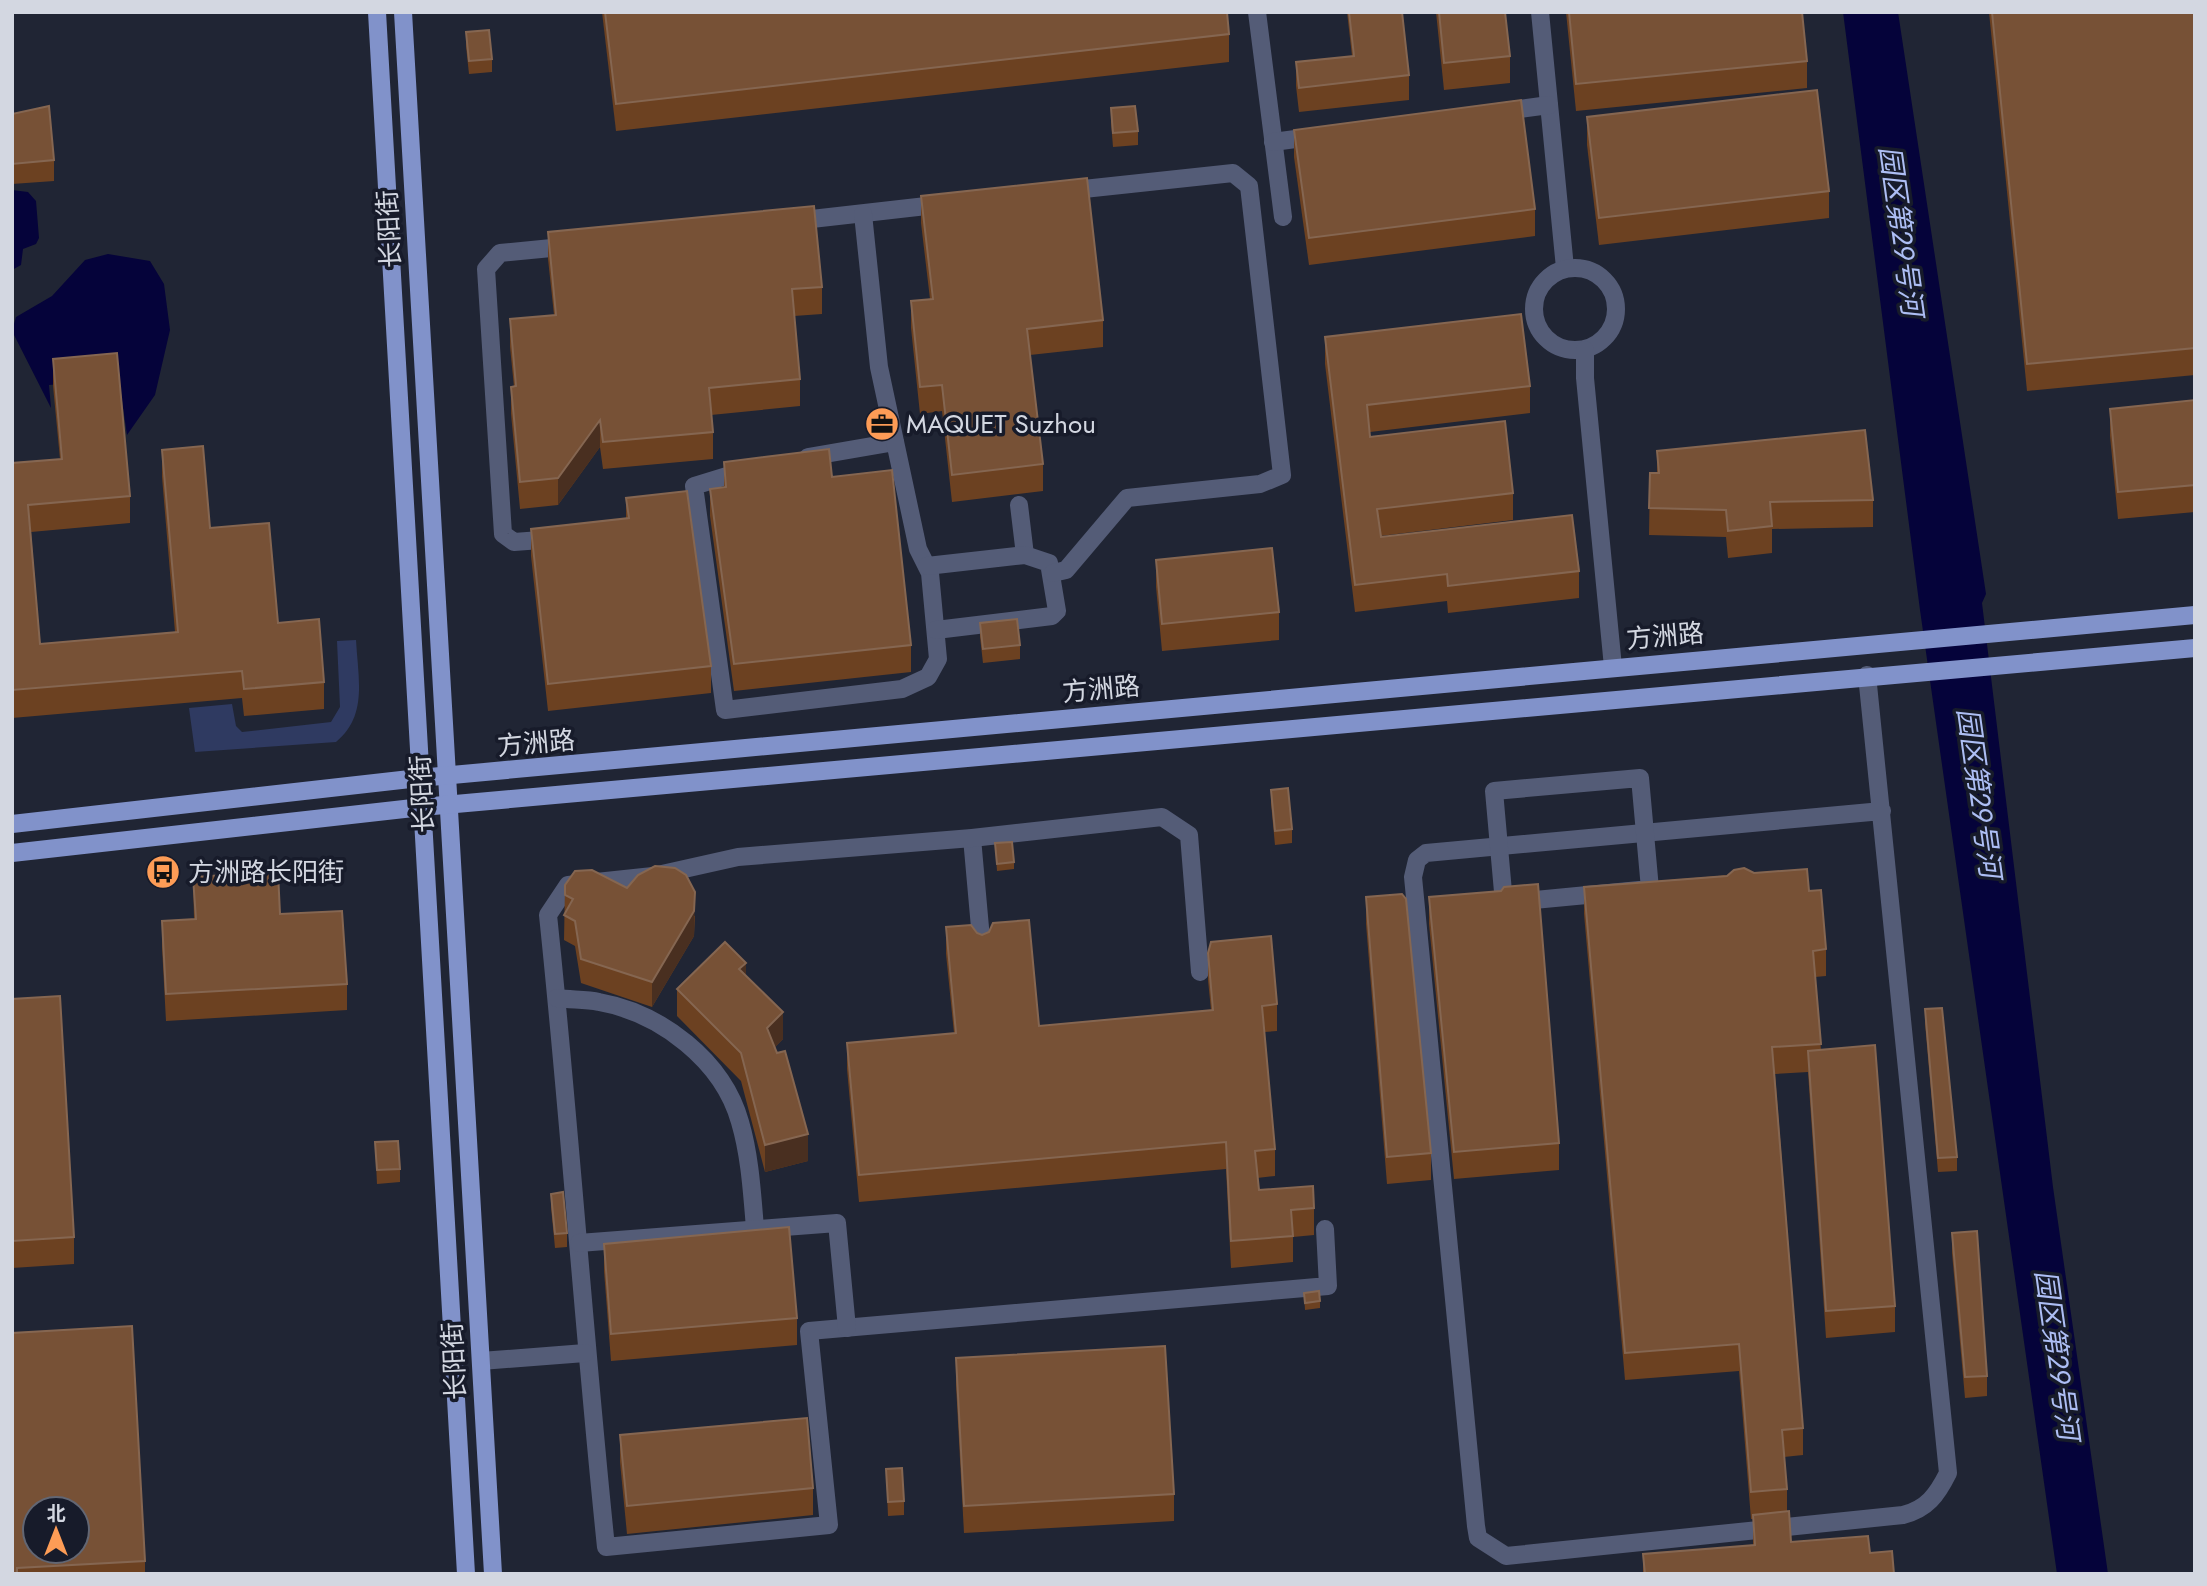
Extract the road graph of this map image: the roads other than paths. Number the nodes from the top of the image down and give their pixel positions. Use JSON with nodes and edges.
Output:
{"nodes":[{"id":1,"x":377,"y":12,"type":"edge"},
{"id":2,"x":403,"y":12,"type":"edge"},
{"id":3,"x":1257,"y":12,"type":"edge"},
{"id":4,"x":1540,"y":12,"type":"edge"},
{"id":5,"x":1549,"y":105,"type":"junction"},
{"id":6,"x":1480,"y":114,"type":"edge"},
{"id":7,"x":1342,"y":133,"type":"edge"},
{"id":8,"x":1273,"y":142,"type":"junction"},
{"id":9,"x":1040,"y":194,"type":"edge"},
{"id":10,"x":962,"y":202,"type":"edge"},
{"id":11,"x":863,"y":214,"type":"junction"},
{"id":12,"x":1283,"y":216,"type":"dead end"},
{"id":13,"x":782,"y":223,"type":"edge"},
{"id":14,"x":594,"y":243,"type":"edge"},
{"id":15,"x":1565,"y":268,"type":"junction"},
{"id":16,"x":1585,"y":350,"type":"junction"},
{"id":17,"x":895,"y":442,"type":"junction"},
{"id":18,"x":786,"y":461,"type":"edge"},
{"id":19,"x":759,"y":466,"type":"edge"},
{"id":20,"x":1019,"y":505,"type":"dead end"},
{"id":21,"x":567,"y":536,"type":"edge"},
{"id":22,"x":1025,"y":555,"type":"junction"},
{"id":23,"x":927,"y":566,"type":"junction"},
{"id":24,"x":1052,"y":573,"type":"junction"},
{"id":25,"x":2195,"y":615,"type":"edge"},
{"id":26,"x":936,"y":630,"type":"junction"},
{"id":27,"x":2195,"y":648,"type":"edge"},
{"id":28,"x":1613,"y":667,"type":"junction"},
{"id":29,"x":1867,"y":675,"type":"junction"},
{"id":30,"x":447,"y":776,"type":"junction"},
{"id":31,"x":419,"y":778,"type":"junction"},
{"id":32,"x":449,"y":804,"type":"junction"},
{"id":33,"x":422,"y":807,"type":"junction"},
{"id":34,"x":1882,"y":811,"type":"junction"},
{"id":35,"x":12,"y":824,"type":"edge"},
{"id":36,"x":1645,"y":833,"type":"junction"},
{"id":37,"x":972,"y":838,"type":"junction"},
{"id":38,"x":1499,"y":846,"type":"junction"},
{"id":39,"x":12,"y":853,"type":"edge"},
{"id":40,"x":982,"y":950,"type":"edge"},
{"id":41,"x":1200,"y":972,"type":"dead end"},
{"id":42,"x":556,"y":998,"type":"junction"},
{"id":43,"x":754,"y":1228,"type":"junction"},
{"id":44,"x":1325,"y":1229,"type":"dead end"},
{"id":45,"x":579,"y":1243,"type":"junction"},
{"id":46,"x":847,"y":1328,"type":"junction"},
{"id":47,"x":585,"y":1353,"type":"junction"},
{"id":48,"x":481,"y":1361,"type":"junction"},
{"id":49,"x":466,"y":1574,"type":"edge"},
{"id":50,"x":493,"y":1574,"type":"edge"}],
"edges":[{"from":1,"to":31,"type":"main road","name":"长阳街"},
{"from":2,"to":30,"type":"main road","name":"长阳街"},
{"from":3,"to":8,"type":"lane"},
{"from":4,"to":5,"type":"lane"},
{"from":5,"to":6,"type":"lane"},
{"from":5,"to":15,"type":"lane"},
{"from":7,"to":8,"type":"lane"},
{"from":8,"to":12,"type":"lane"},
{"from":9,"to":24,"type":"lane"},
{"from":10,"to":11,"type":"lane"},
{"from":11,"to":13,"type":"lane"},
{"from":11,"to":17,"type":"lane"},
{"from":14,"to":21,"type":"lane"},
{"from":15,"to":16,"type":"lane"},
{"from":15,"to":16,"type":"lane"},
{"from":16,"to":28,"type":"lane"},
{"from":17,"to":18,"type":"lane"},
{"from":17,"to":23,"type":"lane"},
{"from":19,"to":26,"type":"lane"},
{"from":20,"to":22,"type":"lane"},
{"from":22,"to":23,"type":"lane"},
{"from":22,"to":24,"type":"lane"},
{"from":23,"to":26,"type":"lane"},
{"from":24,"to":26,"type":"lane"},
{"from":25,"to":28,"type":"main road","name":"方洲路"},
{"from":27,"to":29,"type":"main road","name":"方洲路"},
{"from":28,"to":30,"type":"main road","name":"方洲路"},
{"from":29,"to":32,"type":"main road","name":"方洲路"},
{"from":29,"to":34,"type":"lane"},
{"from":30,"to":31,"type":"main road","name":"方洲路"},
{"from":30,"to":32,"type":"main road","name":"长阳街"},
{"from":31,"to":33,"type":"main road","name":"长阳街"},
{"from":31,"to":35,"type":"main road","name":"方洲路"},
{"from":32,"to":33,"type":"main road","name":"方洲路"},
{"from":32,"to":48,"type":"main road","name":"长阳街"},
{"from":33,"to":39,"type":"main road","name":"方洲路"},
{"from":33,"to":49,"type":"main road","name":"长阳街"},
{"from":34,"to":36,"type":"lane"},
{"from":34,"to":38,"type":"lane"},
{"from":36,"to":38,"type":"lane"},
{"from":36,"to":38,"type":"lane"},
{"from":36,"to":38,"type":"lane"},
{"from":37,"to":40,"type":"lane"},
{"from":37,"to":41,"type":"lane"},
{"from":37,"to":42,"type":"lane"},
{"from":42,"to":43,"type":"lane"},
{"from":42,"to":45,"type":"lane"},
{"from":43,"to":45,"type":"lane"},
{"from":43,"to":46,"type":"lane"},
{"from":44,"to":46,"type":"lane"},
{"from":45,"to":47,"type":"lane"},
{"from":46,"to":47,"type":"lane"},
{"from":47,"to":48,"type":"lane"},
{"from":48,"to":50,"type":"main road","name":"长阳街"}]}
